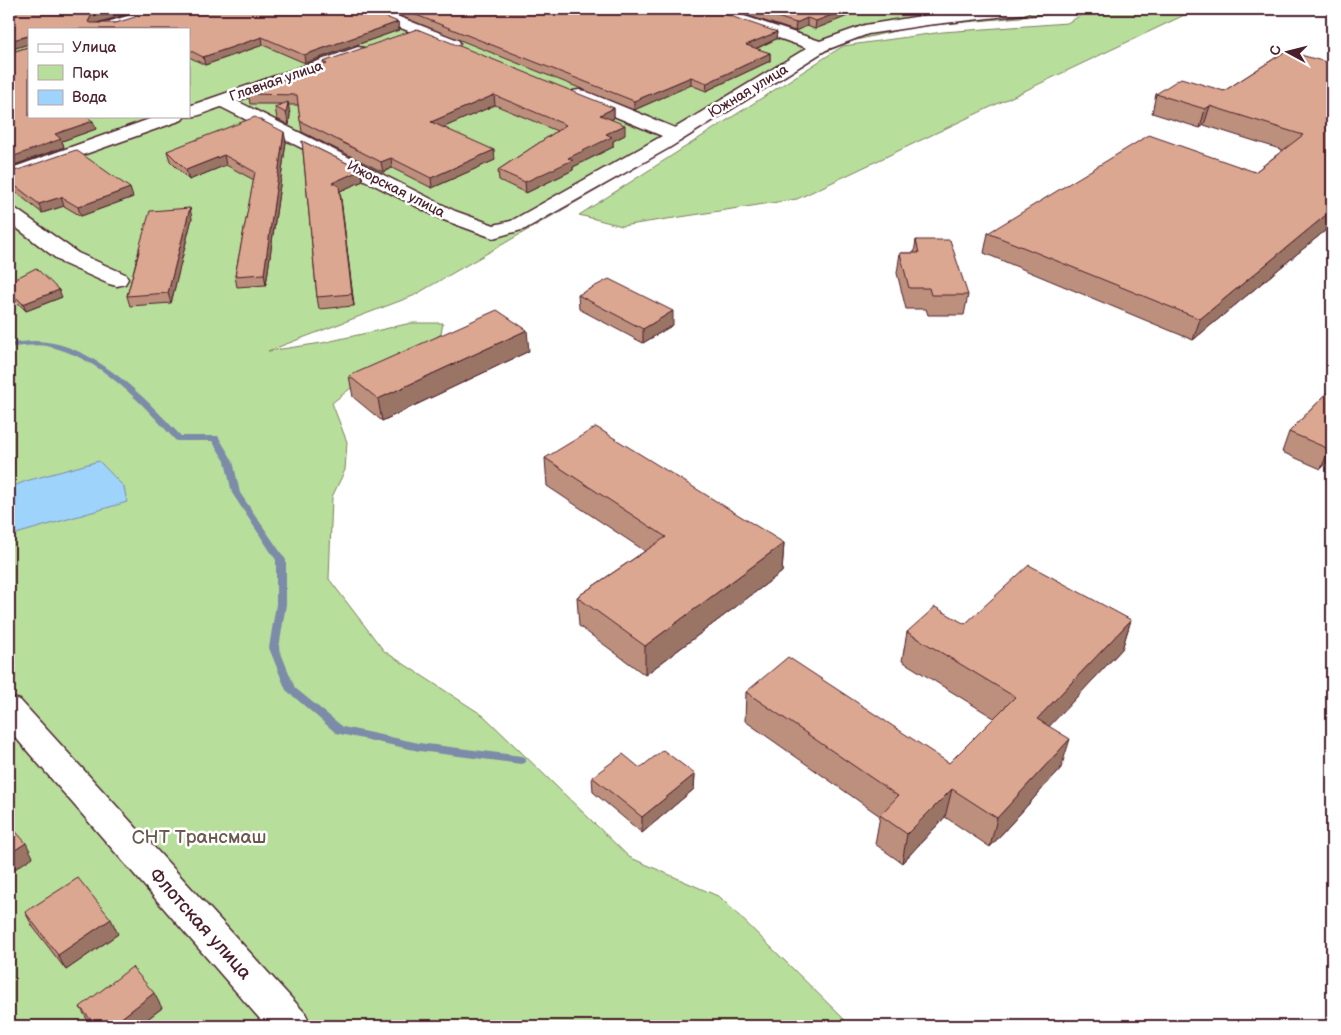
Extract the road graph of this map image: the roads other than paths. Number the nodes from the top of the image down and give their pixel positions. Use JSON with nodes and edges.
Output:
{"nodes":[{"id":1,"x":167,"y":9,"type":"edge"},
{"id":2,"x":366,"y":9,"type":"edge"},
{"id":3,"x":708,"y":9,"type":"edge"},
{"id":4,"x":1024,"y":9,"type":"edge"},
{"id":5,"x":103,"y":28,"type":"edge"},
{"id":6,"x":420,"y":30,"type":"junction"},
{"id":7,"x":393,"y":40,"type":"edge"},
{"id":8,"x":375,"y":46,"type":"edge"},
{"id":9,"x":820,"y":47,"type":"junction"},
{"id":10,"x":466,"y":49,"type":"edge"},
{"id":11,"x":566,"y":90,"type":"edge"},
{"id":12,"x":222,"y":100,"type":"junction"},
{"id":13,"x":190,"y":112,"type":"edge"},
{"id":14,"x":170,"y":118,"type":"edge"},
{"id":15,"x":675,"y":135,"type":"junction"},
{"id":16,"x":9,"y":175,"type":"edge"},
{"id":17,"x":9,"y":213,"type":"edge"},
{"id":18,"x":493,"y":232,"type":"joint"},
{"id":19,"x":117,"y":279,"type":"dead end"},
{"id":20,"x":9,"y":709,"type":"edge"},
{"id":21,"x":291,"y":1026,"type":"edge"}],
"edges":[{"from":1,"to":5,"type":"street"},
{"from":2,"to":6,"type":"street"},
{"from":3,"to":9,"type":"street"},
{"from":4,"to":9,"type":"street","name":"Южная улица"},
{"from":6,"to":7,"type":"street"},
{"from":6,"to":10,"type":"street"},
{"from":8,"to":12,"type":"street","name":"Главная улица"},
{"from":9,"to":15,"type":"street","name":"Южная улица"},
{"from":11,"to":15,"type":"street"},
{"from":12,"to":13,"type":"street","name":"Главная улица"},
{"from":12,"to":18,"type":"street","name":"Ижорская улица"},
{"from":14,"to":16,"type":"street"},
{"from":15,"to":18,"type":"street","name":"Южная улица"},
{"from":17,"to":19,"type":"street"},
{"from":20,"to":21,"type":"street","name":"Флотская улица"}]}
